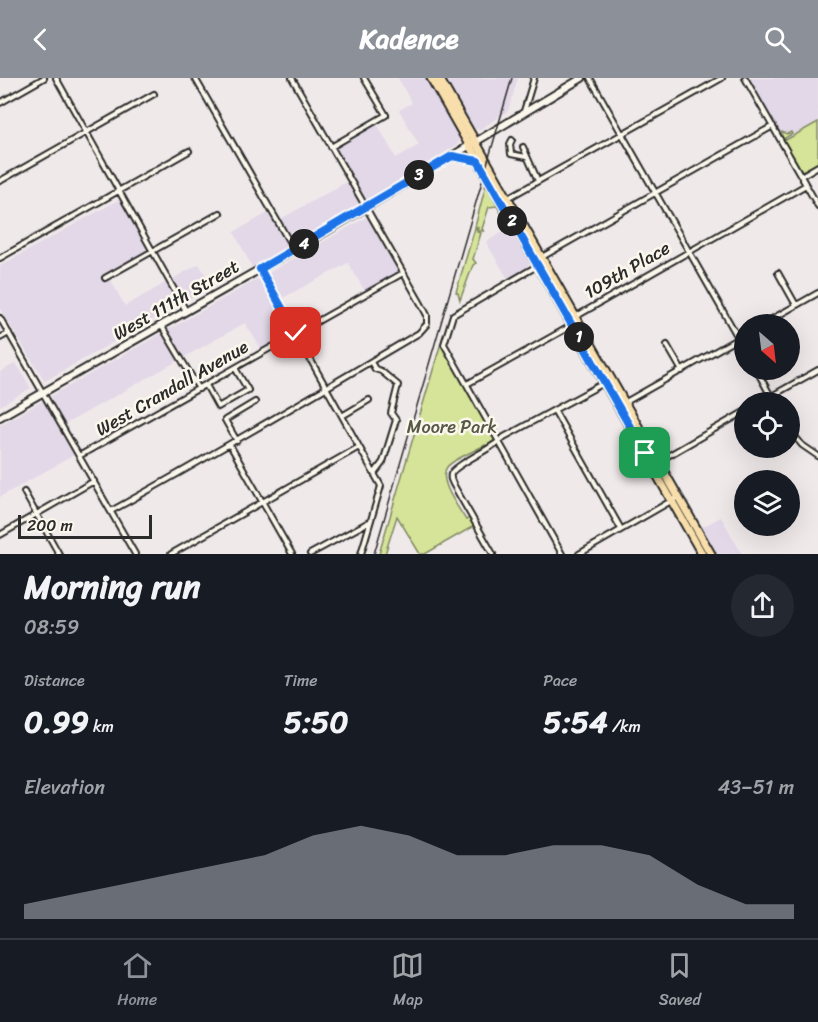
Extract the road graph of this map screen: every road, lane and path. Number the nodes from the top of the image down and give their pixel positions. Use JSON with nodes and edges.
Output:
{"nodes":[{"id":1,"x":44,"y":78,"type":"edge"},
{"id":2,"x":56,"y":78,"type":"edge"},
{"id":3,"x":195,"y":78,"type":"edge"},
{"id":4,"x":292,"y":78,"type":"edge"},
{"id":5,"x":364,"y":78,"type":"edge"},
{"id":6,"x":534,"y":78,"type":"edge"},
{"id":7,"x":582,"y":78,"type":"edge"},
{"id":8,"x":590,"y":78,"type":"edge"},
{"id":9,"x":722,"y":78,"type":"edge"},
{"id":10,"x":745,"y":78,"type":"edge"},
{"id":11,"x":439,"y":80,"type":"edge"},
{"id":12,"x":154,"y":94,"type":"dead end"},
{"id":13,"x":0,"y":103,"type":"edge"},
{"id":14,"x":524,"y":111,"type":"junction"},
{"id":15,"x":772,"y":126,"type":"junction"},
{"id":16,"x":86,"y":132,"type":"junction"},
{"id":17,"x":623,"y":134,"type":"junction"},
{"id":18,"x":512,"y":140,"type":"dead end"},
{"id":19,"x":472,"y":143,"type":"junction"},
{"id":20,"x":331,"y":147,"type":"junction"},
{"id":21,"x":523,"y":147,"type":"dead end"},
{"id":22,"x":189,"y":151,"type":"dead end"},
{"id":23,"x":452,"y":156,"type":"junction"},
{"id":24,"x":526,"y":157,"type":"junction"},
{"id":25,"x":478,"y":161,"type":"junction"},
{"id":26,"x":818,"y":166,"type":"edge"},
{"id":27,"x":801,"y":176,"type":"junction"},
{"id":28,"x":0,"y":181,"type":"edge"},
{"id":29,"x":538,"y":181,"type":"junction"},
{"id":30,"x":806,"y":185,"type":"junction"},
{"id":31,"x":120,"y":190,"type":"junction"},
{"id":32,"x":656,"y":192,"type":"junction"},
{"id":33,"x":508,"y":198,"type":"junction"},
{"id":34,"x":818,"y":206,"type":"edge"},
{"id":35,"x":366,"y":208,"type":"junction"},
{"id":36,"x":220,"y":213,"type":"dead end"},
{"id":37,"x":294,"y":250,"type":"junction"},
{"id":38,"x":153,"y":251,"type":"junction"},
{"id":39,"x":689,"y":251,"type":"junction"},
{"id":40,"x":542,"y":257,"type":"junction"},
{"id":41,"x":0,"y":258,"type":"edge"},
{"id":42,"x":537,"y":265,"type":"junction"},
{"id":43,"x":260,"y":269,"type":"junction"},
{"id":44,"x":403,"y":273,"type":"junction"},
{"id":45,"x":778,"y":273,"type":"dead end"},
{"id":46,"x":105,"y":278,"type":"dead end"},
{"id":47,"x":818,"y":293,"type":"edge"},
{"id":48,"x":796,"y":305,"type":"junction"},
{"id":49,"x":186,"y":311,"type":"junction"},
{"id":50,"x":781,"y":314,"type":"edge"},
{"id":51,"x":576,"y":315,"type":"junction"},
{"id":52,"x":0,"y":318,"type":"edge"},
{"id":53,"x":161,"y":326,"type":"junction"},
{"id":54,"x":572,"y":326,"type":"junction"},
{"id":55,"x":734,"y":331,"type":"edge"},
{"id":56,"x":9,"y":333,"type":"junction"},
{"id":57,"x":296,"y":333,"type":"junction"},
{"id":58,"x":0,"y":338,"type":"edge"},
{"id":59,"x":734,"y":340,"type":"edge"},
{"id":60,"x":667,"y":345,"type":"dead end"},
{"id":61,"x":375,"y":359,"type":"junction"},
{"id":62,"x":370,"y":362,"type":"junction"},
{"id":63,"x":235,"y":368,"type":"junction"},
{"id":64,"x":818,"y":370,"type":"edge"},
{"id":65,"x":381,"y":371,"type":"junction"},
{"id":66,"x":682,"y":371,"type":"junction"},
{"id":67,"x":605,"y":383,"type":"junction"},
{"id":68,"x":467,"y":384,"type":"junction"},
{"id":69,"x":206,"y":385,"type":"junction"},
{"id":70,"x":326,"y":387,"type":"junction"},
{"id":71,"x":199,"y":389,"type":"junction"},
{"id":72,"x":778,"y":392,"type":"edge"},
{"id":73,"x":43,"y":393,"type":"junction"},
{"id":74,"x":369,"y":400,"type":"dead end"},
{"id":75,"x":255,"y":402,"type":"dead end"},
{"id":76,"x":622,"y":405,"type":"junction"},
{"id":77,"x":554,"y":410,"type":"junction"},
{"id":78,"x":342,"y":416,"type":"junction"},
{"id":79,"x":0,"y":417,"type":"edge"},
{"id":80,"x":734,"y":418,"type":"edge"},
{"id":81,"x":237,"y":441,"type":"junction"},
{"id":82,"x":500,"y":442,"type":"junction"},
{"id":83,"x":800,"y":443,"type":"edge"},
{"id":84,"x":230,"y":445,"type":"junction"},
{"id":85,"x":359,"y":447,"type":"junction"},
{"id":86,"x":79,"y":456,"type":"junction"},
{"id":87,"x":818,"y":456,"type":"edge"},
{"id":88,"x":658,"y":462,"type":"junction"},
{"id":89,"x":374,"y":474,"type":"junction"},
{"id":90,"x":94,"y":481,"type":"junction"},
{"id":91,"x":24,"y":492,"type":"dead end"},
{"id":92,"x":675,"y":498,"type":"junction"},
{"id":93,"x":262,"y":502,"type":"junction"},
{"id":94,"x":111,"y":511,"type":"junction"},
{"id":95,"x":36,"y":514,"type":"junction"},
{"id":96,"x":369,"y":522,"type":"junction"},
{"id":97,"x":621,"y":529,"type":"junction"},
{"id":98,"x":0,"y":535,"type":"edge"},
{"id":99,"x":59,"y":554,"type":"edge"},
{"id":100,"x":135,"y":554,"type":"edge"},
{"id":101,"x":171,"y":554,"type":"edge"},
{"id":102,"x":292,"y":554,"type":"edge"},
{"id":103,"x":310,"y":554,"type":"edge"},
{"id":104,"x":361,"y":554,"type":"edge"},
{"id":105,"x":493,"y":554,"type":"edge"},
{"id":106,"x":562,"y":554,"type":"edge"},
{"id":107,"x":579,"y":554,"type":"edge"},
{"id":108,"x":702,"y":554,"type":"edge"},
{"id":109,"x":711,"y":554,"type":"edge"}],
"edges":[{"from":1,"to":13,"type":"street"},
{"from":2,"to":16,"type":"street"},
{"from":3,"to":37,"type":"street"},
{"from":4,"to":20,"type":"street"},
{"from":5,"to":20,"type":"street"},
{"from":6,"to":14,"type":"street"},
{"from":7,"to":14,"type":"main road","name":"West 111th Street"},
{"from":8,"to":17,"type":"street"},
{"from":9,"to":17,"type":"street"},
{"from":10,"to":15,"type":"street"},
{"from":11,"to":19,"type":"main road"},
{"from":12,"to":16,"type":"street"},
{"from":14,"to":19,"type":"main road","name":"West 111th Street"},
{"from":15,"to":27,"type":"street"},
{"from":15,"to":32,"type":"street"},
{"from":16,"to":28,"type":"street"},
{"from":16,"to":31,"type":"street"},
{"from":17,"to":29,"type":"street"},
{"from":17,"to":32,"type":"street"},
{"from":18,"to":24,"type":"street"},
{"from":19,"to":23,"type":"main road","name":"West 111th Street"},
{"from":19,"to":25,"type":"main road"},
{"from":19,"to":33,"type":"main road"},
{"from":20,"to":35,"type":"street"},
{"from":21,"to":24,"type":"street"},
{"from":22,"to":31,"type":"street"},
{"from":23,"to":25,"type":"main road"},
{"from":23,"to":35,"type":"main road","name":"West 111th Street"},
{"from":24,"to":29,"type":"street"},
{"from":25,"to":42,"type":"main road"},
{"from":26,"to":27,"type":"street"},
{"from":27,"to":30,"type":"street"},
{"from":29,"to":33,"type":"street"},
{"from":30,"to":34,"type":"street"},
{"from":30,"to":39,"type":"street","name":"109th Place"},
{"from":31,"to":38,"type":"street"},
{"from":31,"to":41,"type":"street"},
{"from":32,"to":39,"type":"street"},
{"from":32,"to":40,"type":"street"},
{"from":33,"to":40,"type":"main road"},
{"from":35,"to":37,"type":"main road","name":"West 111th Street"},
{"from":35,"to":44,"type":"street"},
{"from":36,"to":38,"type":"street"},
{"from":37,"to":43,"type":"main road","name":"West 111th Street"},
{"from":38,"to":46,"type":"street"},
{"from":38,"to":49,"type":"street"},
{"from":39,"to":51,"type":"street","name":"109th Place"},
{"from":39,"to":55,"type":"street"},
{"from":40,"to":42,"type":"street"},
{"from":40,"to":51,"type":"main road"},
{"from":42,"to":54,"type":"main road"},
{"from":42,"to":68,"type":"street"},
{"from":43,"to":49,"type":"main road","name":"West 111th Street"},
{"from":43,"to":57,"type":"street"},
{"from":44,"to":57,"type":"street","name":"West Crandall Avenue"},
{"from":44,"to":61,"type":"street"},
{"from":45,"to":48,"type":"street"},
{"from":47,"to":48,"type":"street"},
{"from":48,"to":50,"type":"street"},
{"from":49,"to":53,"type":"main road","name":"West 111th Street"},
{"from":51,"to":54,"type":"street","name":"109th Place"},
{"from":51,"to":76,"type":"main road"},
{"from":52,"to":56,"type":"street"},
{"from":53,"to":71,"type":"street"},
{"from":53,"to":73,"type":"main road","name":"West 111th Street"},
{"from":54,"to":67,"type":"main road"},
{"from":54,"to":68,"type":"street"},
{"from":56,"to":58,"type":"street"},
{"from":56,"to":73,"type":"street"},
{"from":57,"to":63,"type":"street","name":"West Crandall Avenue"},
{"from":57,"to":70,"type":"street"},
{"from":59,"to":66,"type":"street"},
{"from":60,"to":66,"type":"street"},
{"from":61,"to":62,"type":"street"},
{"from":61,"to":65,"type":"street"},
{"from":62,"to":65,"type":"street"},
{"from":62,"to":70,"type":"street"},
{"from":63,"to":69,"type":"street","name":"West Crandall Avenue"},
{"from":63,"to":69,"type":"street"},
{"from":64,"to":72,"type":"street"},
{"from":65,"to":89,"type":"street"},
{"from":66,"to":76,"type":"street"},
{"from":67,"to":76,"type":"main road"},
{"from":67,"to":77,"type":"street"},
{"from":68,"to":82,"type":"street"},
{"from":69,"to":71,"type":"street","name":"West Crandall Avenue"},
{"from":70,"to":78,"type":"street"},
{"from":70,"to":81,"type":"street"},
{"from":71,"to":86,"type":"street","name":"West Crandall Avenue"},
{"from":73,"to":79,"type":"main road","name":"West 111th Street"},
{"from":73,"to":86,"type":"street"},
{"from":74,"to":78,"type":"street"},
{"from":75,"to":81,"type":"street"},
{"from":76,"to":88,"type":"main road"},
{"from":76,"to":92,"type":"main road"},
{"from":77,"to":82,"type":"street"},
{"from":77,"to":97,"type":"street"},
{"from":78,"to":85,"type":"street"},
{"from":80,"to":88,"type":"street"},
{"from":81,"to":84,"type":"street"},
{"from":82,"to":105,"type":"street"},
{"from":82,"to":106,"type":"street"},
{"from":83,"to":87,"type":"street"},
{"from":84,"to":93,"type":"street"},
{"from":84,"to":94,"type":"street"},
{"from":85,"to":89,"type":"street"},
{"from":85,"to":93,"type":"street"},
{"from":86,"to":90,"type":"street"},
{"from":88,"to":92,"type":"main road"},
{"from":89,"to":96,"type":"street"},
{"from":90,"to":94,"type":"street"},
{"from":90,"to":95,"type":"street"},
{"from":91,"to":95,"type":"street"},
{"from":92,"to":97,"type":"street"},
{"from":92,"to":108,"type":"main road"},
{"from":92,"to":109,"type":"main road"},
{"from":93,"to":101,"type":"street"},
{"from":93,"to":102,"type":"street"},
{"from":94,"to":100,"type":"street"},
{"from":95,"to":98,"type":"street"},
{"from":95,"to":99,"type":"street"},
{"from":96,"to":103,"type":"street"},
{"from":96,"to":104,"type":"street"},
{"from":97,"to":107,"type":"street"}]}
